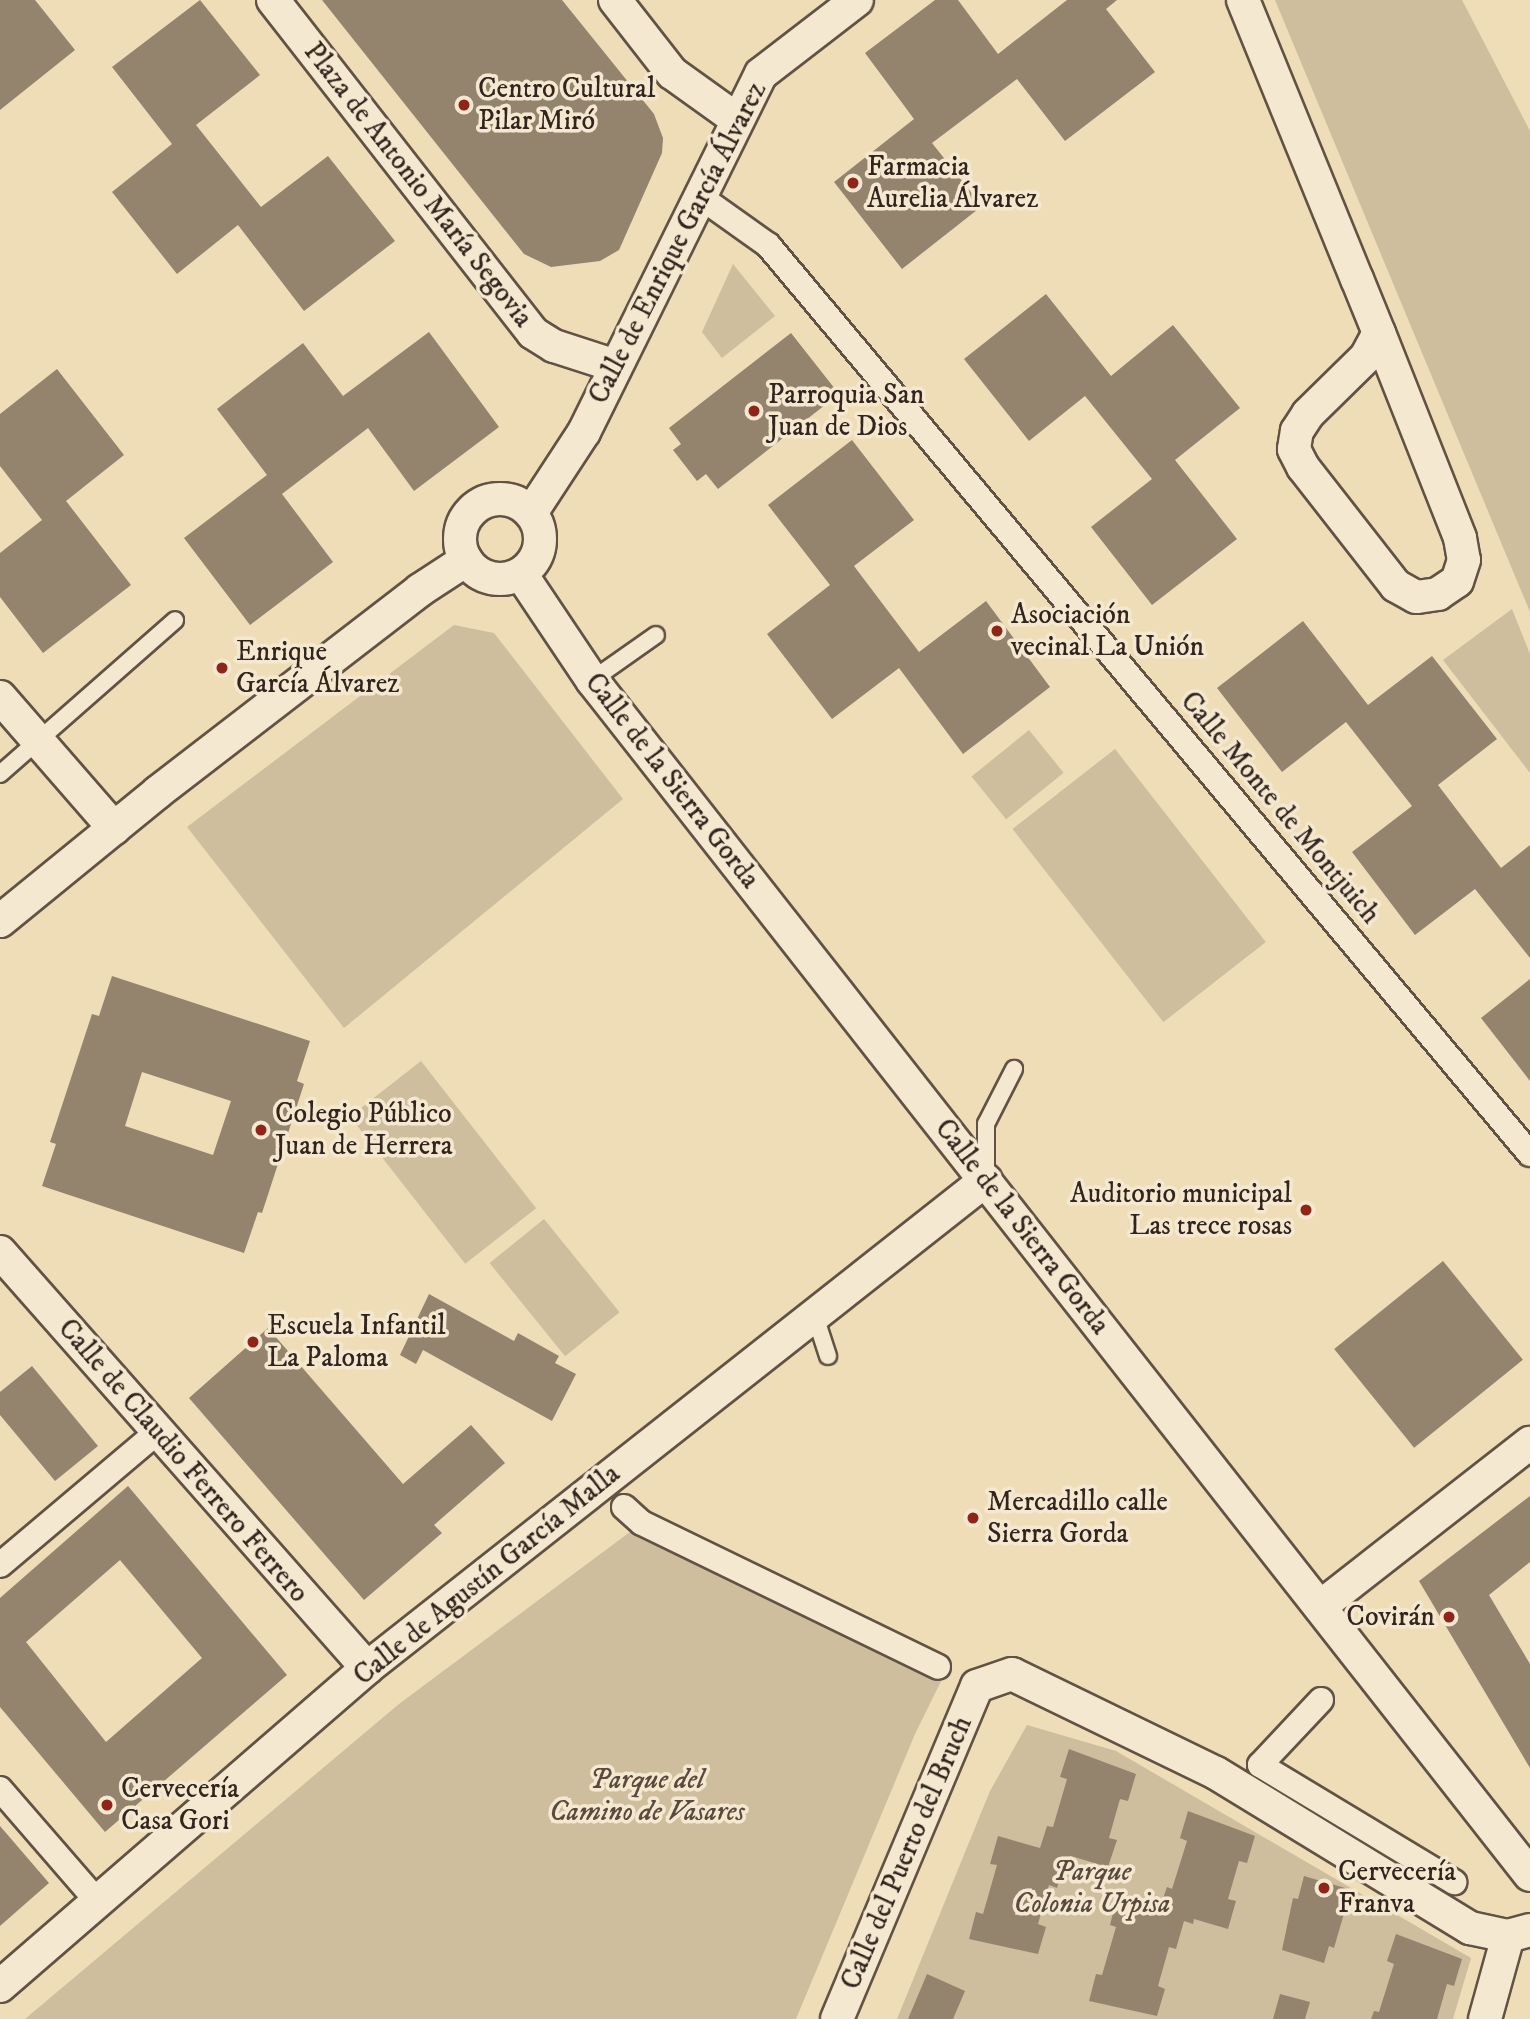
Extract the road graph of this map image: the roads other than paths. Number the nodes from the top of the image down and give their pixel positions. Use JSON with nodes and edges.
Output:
{"nodes":[{"id":1,"x":273,"y":0,"type":"edge"},
{"id":2,"x":615,"y":0,"type":"edge"},
{"id":3,"x":857,"y":0,"type":"edge"},
{"id":4,"x":1243,"y":0,"type":"edge"},
{"id":5,"x":736,"y":119,"type":"junction"},
{"id":6,"x":699,"y":196,"type":"junction"},
{"id":7,"x":1379,"y":333,"type":"junction"},
{"id":8,"x":616,"y":366,"type":"junction"},
{"id":9,"x":531,"y":513,"type":"junction"},
{"id":10,"x":466,"y":560,"type":"junction"},
{"id":11,"x":521,"y":574,"type":"junction"},
{"id":12,"x":175,"y":620,"type":"dead end"},
{"id":13,"x":656,"y":635,"type":"dead end"},
{"id":14,"x":592,"y":680,"type":"junction"},
{"id":15,"x":0,"y":697,"type":"edge"},
{"id":16,"x":37,"y":745,"type":"junction"},
{"id":17,"x":0,"y":774,"type":"edge"},
{"id":18,"x":114,"y":828,"type":"junction"},
{"id":19,"x":0,"y":921,"type":"edge"},
{"id":20,"x":1014,"y":1069,"type":"dead end"},
{"id":21,"x":1530,"y":1154,"type":"edge"},
{"id":22,"x":986,"y":1180,"type":"junction"},
{"id":23,"x":0,"y":1252,"type":"edge"},
{"id":24,"x":815,"y":1316,"type":"junction"},
{"id":25,"x":828,"y":1356,"type":"dead end"},
{"id":26,"x":156,"y":1433,"type":"junction"},
{"id":27,"x":1530,"y":1443,"type":"edge"},
{"id":28,"x":624,"y":1507,"type":"dead end"},
{"id":29,"x":0,"y":1565,"type":"edge"},
{"id":30,"x":1321,"y":1606,"type":"junction"},
{"id":31,"x":938,"y":1667,"type":"dead end"},
{"id":32,"x":368,"y":1668,"type":"junction"},
{"id":33,"x":1321,"y":1700,"type":"dead end"},
{"id":34,"x":0,"y":1789,"type":"edge"},
{"id":35,"x":1530,"y":1875,"type":"edge"},
{"id":36,"x":1454,"y":1882,"type":"dead end"},
{"id":37,"x":98,"y":1902,"type":"junction"},
{"id":38,"x":1524,"y":1930,"type":"edge"},
{"id":39,"x":0,"y":1986,"type":"edge"},
{"id":40,"x":837,"y":2019,"type":"edge"},
{"id":41,"x":1485,"y":2019,"type":"edge"}],
"edges":[{"from":1,"to":8,"type":"street","name":"Plaza de Antonio María Segovia"},
{"from":2,"to":5,"type":"street"},
{"from":3,"to":5,"type":"street","name":"Calle de Enrique García Álvarez"},
{"from":4,"to":7,"type":"street"},
{"from":5,"to":6,"type":"street","name":"Calle de Enrique García Álvarez"},
{"from":6,"to":8,"type":"street","name":"Calle de Enrique García Álvarez"},
{"from":6,"to":21,"type":"street","name":"Calle Monte de Montjuich"},
{"from":7,"to":7,"type":"street"},
{"from":8,"to":9,"type":"street","name":"Calle de Enrique García Álvarez"},
{"from":9,"to":10,"type":"street"},
{"from":9,"to":11,"type":"street"},
{"from":10,"to":11,"type":"street"},
{"from":10,"to":18,"type":"street"},
{"from":11,"to":14,"type":"street","name":"Calle de la Sierra Gorda"},
{"from":12,"to":16,"type":"lane"},
{"from":13,"to":14,"type":"lane"},
{"from":14,"to":22,"type":"street","name":"Calle de la Sierra Gorda"},
{"from":15,"to":16,"type":"street"},
{"from":16,"to":17,"type":"lane"},
{"from":16,"to":18,"type":"street"},
{"from":18,"to":19,"type":"street"},
{"from":20,"to":22,"type":"lane"},
{"from":22,"to":24,"type":"street","name":"Calle de Agustín García Malla"},
{"from":22,"to":30,"type":"street","name":"Calle de la Sierra Gorda"},
{"from":23,"to":26,"type":"street","name":"Calle de Claudio Ferrero Ferrero"},
{"from":24,"to":25,"type":"lane"},
{"from":24,"to":32,"type":"street","name":"Calle de Agustín García Malla"},
{"from":26,"to":29,"type":"street"},
{"from":26,"to":32,"type":"street","name":"Calle de Claudio Ferrero Ferrero"},
{"from":27,"to":30,"type":"street"},
{"from":28,"to":31,"type":"street"},
{"from":30,"to":35,"type":"street","name":"Calle de la Sierra Gorda"},
{"from":32,"to":37,"type":"street","name":"Calle de Agustín García Malla"},
{"from":33,"to":36,"type":"street"},
{"from":34,"to":37,"type":"street"},
{"from":37,"to":39,"type":"street","name":"Calle de Agustín García Malla"},
{"from":38,"to":40,"type":"street","name":"Calle del Puerto del Bruch"},
{"from":38,"to":41,"type":"street"}]}
